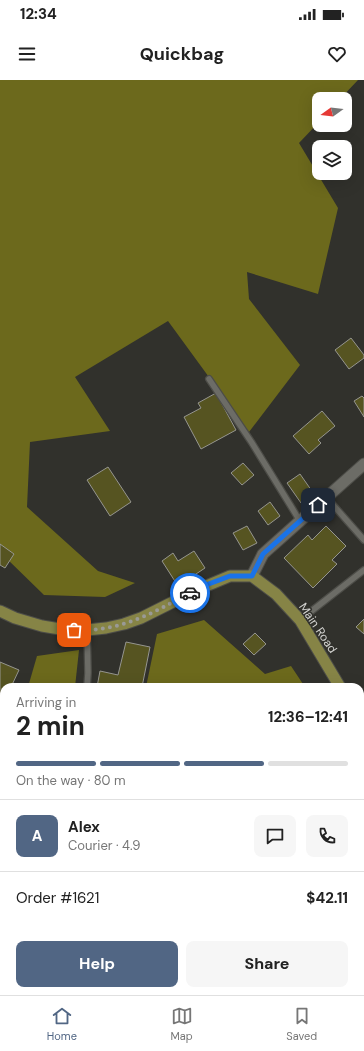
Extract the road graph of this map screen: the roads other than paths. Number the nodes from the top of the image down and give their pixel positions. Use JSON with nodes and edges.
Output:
{"nodes":[{"id":1,"x":209,"y":379,"type":"dead end"},
{"id":2,"x":364,"y":464,"type":"edge"},
{"id":3,"x":327,"y":498,"type":"junction"},
{"id":4,"x":300,"y":521,"type":"junction"},
{"id":5,"x":364,"y":540,"type":"edge"},
{"id":6,"x":364,"y":570,"type":"edge"},
{"id":7,"x":252,"y":576,"type":"junction"},
{"id":8,"x":0,"y":611,"type":"edge"},
{"id":9,"x":300,"y":620,"type":"junction"},
{"id":10,"x":87,"y":630,"type":"junction"},
{"id":11,"x":87,"y":683,"type":"edge"},
{"id":12,"x":338,"y":683,"type":"edge"}],
"edges":[{"from":1,"to":4,"type":"lane"},
{"from":2,"to":3,"type":"street"},
{"from":3,"to":4,"type":"street"},
{"from":3,"to":5,"type":"lane"},
{"from":4,"to":7,"type":"street"},
{"from":6,"to":9,"type":"lane"},
{"from":7,"to":9,"type":"main road","name":"Main Road"},
{"from":7,"to":10,"type":"main road"},
{"from":8,"to":10,"type":"main road"},
{"from":9,"to":12,"type":"main road","name":"Main Road"},
{"from":10,"to":11,"type":"lane"}]}
